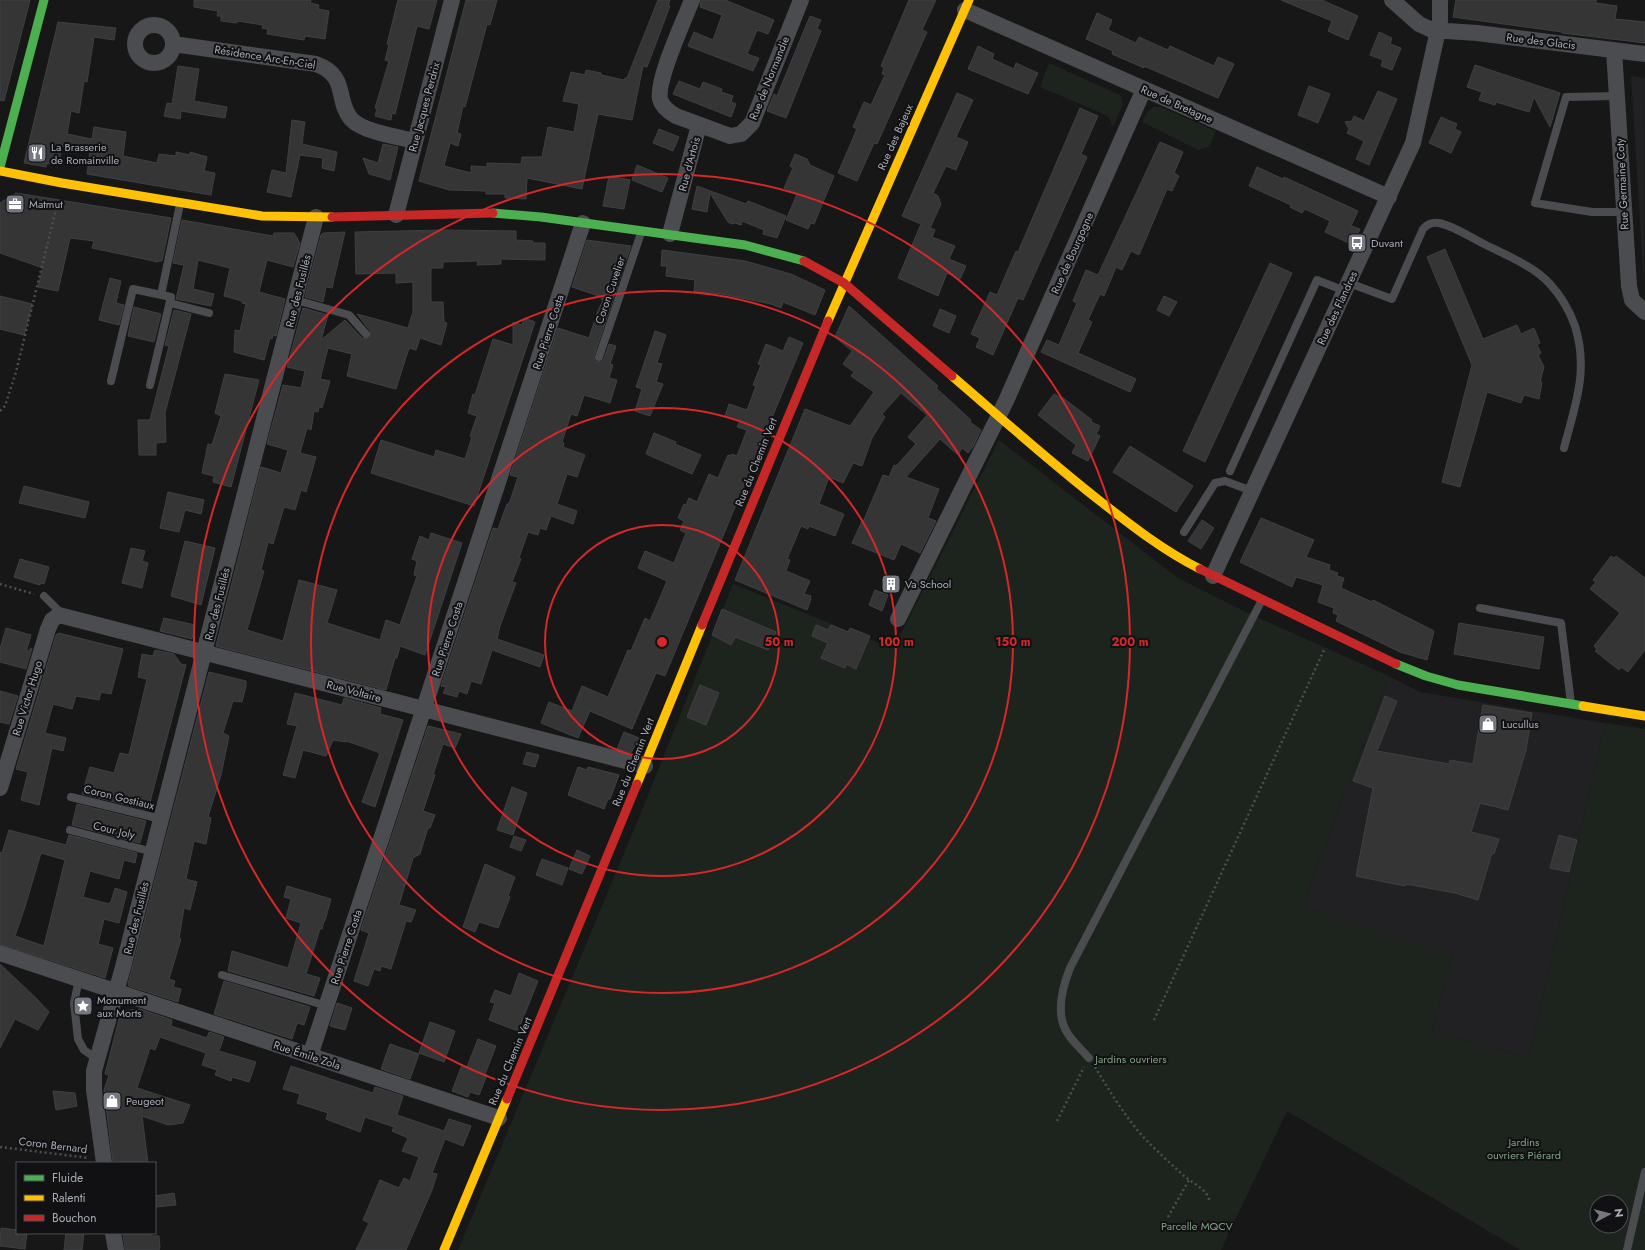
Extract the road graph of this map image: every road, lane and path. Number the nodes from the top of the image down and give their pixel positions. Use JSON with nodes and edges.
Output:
{"nodes":[{"id":1,"x":44,"y":0,"type":"edge"},
{"id":2,"x":452,"y":0,"type":"edge"},
{"id":3,"x":692,"y":0,"type":"edge"},
{"id":4,"x":801,"y":0,"type":"edge"},
{"id":5,"x":1392,"y":0,"type":"edge"},
{"id":6,"x":1440,"y":0,"type":"edge"},
{"id":7,"x":967,"y":5,"type":"edge"},
{"id":8,"x":1438,"y":31,"type":"junction"},
{"id":9,"x":173,"y":44,"type":"dead end"},
{"id":10,"x":1614,"y":50,"type":"junction"},
{"id":11,"x":1645,"y":54,"type":"edge"},
{"id":12,"x":1144,"y":89,"type":"junction"},
{"id":13,"x":1617,"y":96,"type":"junction"},
{"id":14,"x":699,"y":125,"type":"junction"},
{"id":15,"x":415,"y":141,"type":"junction"},
{"id":16,"x":0,"y":167,"type":"edge"},
{"id":17,"x":0,"y":171,"type":"edge"},
{"id":18,"x":62,"y":183,"type":"junction"},
{"id":19,"x":1389,"y":197,"type":"junction"},
{"id":20,"x":181,"y":203,"type":"junction"},
{"id":21,"x":1624,"y":212,"type":"junction"},
{"id":22,"x":396,"y":215,"type":"junction"},
{"id":23,"x":316,"y":217,"type":"junction"},
{"id":24,"x":583,"y":223,"type":"junction"},
{"id":25,"x":641,"y":230,"type":"junction"},
{"id":26,"x":670,"y":234,"type":"junction"},
{"id":27,"x":844,"y":283,"type":"junction"},
{"id":28,"x":1347,"y":287,"type":"junction"},
{"id":29,"x":161,"y":295,"type":"junction"},
{"id":30,"x":296,"y":300,"type":"junction"},
{"id":31,"x":170,"y":303,"type":"junction"},
{"id":32,"x":1645,"y":312,"type":"edge"},
{"id":33,"x":209,"y":313,"type":"dead end"},
{"id":34,"x":366,"y":334,"type":"dead end"},
{"id":35,"x":599,"y":357,"type":"dead end"},
{"id":36,"x":111,"y":381,"type":"dead end"},
{"id":37,"x":150,"y":385,"type":"dead end"},
{"id":38,"x":0,"y":412,"type":"edge"},
{"id":39,"x":999,"y":417,"type":"junction"},
{"id":40,"x":1564,"y":448,"type":"dead end"},
{"id":41,"x":1230,"y":471,"type":"dead end"},
{"id":42,"x":1252,"y":491,"type":"junction"},
{"id":43,"x":1184,"y":532,"type":"dead end"},
{"id":44,"x":1213,"y":576,"type":"junction"},
{"id":45,"x":0,"y":584,"type":"edge"},
{"id":46,"x":44,"y":596,"type":"joint"},
{"id":47,"x":1262,"y":600,"type":"junction"},
{"id":48,"x":1480,"y":608,"type":"dead end"},
{"id":49,"x":63,"y":615,"type":"junction"},
{"id":50,"x":898,"y":619,"type":"dead end"},
{"id":51,"x":1332,"y":633,"type":"junction"},
{"id":52,"x":205,"y":652,"type":"junction"},
{"id":53,"x":1571,"y":704,"type":"junction"},
{"id":54,"x":424,"y":709,"type":"junction"},
{"id":55,"x":1645,"y":716,"type":"edge"},
{"id":56,"x":644,"y":766,"type":"junction"},
{"id":57,"x":0,"y":788,"type":"edge"},
{"id":58,"x":71,"y":797,"type":"dead end"},
{"id":59,"x":162,"y":819,"type":"junction"},
{"id":60,"x":70,"y":830,"type":"dead end"},
{"id":61,"x":153,"y":852,"type":"junction"},
{"id":62,"x":0,"y":953,"type":"edge"},
{"id":63,"x":222,"y":975,"type":"dead end"},
{"id":64,"x":79,"y":979,"type":"junction"},
{"id":65,"x":116,"y":991,"type":"junction"},
{"id":66,"x":327,"y":1006,"type":"junction"},
{"id":67,"x":1154,"y":1020,"type":"dead end"},
{"id":68,"x":310,"y":1056,"type":"junction"},
{"id":69,"x":1089,"y":1058,"type":"junction"},
{"id":70,"x":97,"y":1059,"type":"junction"},
{"id":71,"x":499,"y":1118,"type":"junction"},
{"id":72,"x":1057,"y":1121,"type":"dead end"},
{"id":73,"x":0,"y":1147,"type":"edge"},
{"id":74,"x":103,"y":1161,"type":"edge"},
{"id":75,"x":1645,"y":1172,"type":"edge"},
{"id":76,"x":1188,"y":1180,"type":"junction"},
{"id":77,"x":1209,"y":1204,"type":"dead end"},
{"id":78,"x":1168,"y":1217,"type":"dead end"},
{"id":79,"x":113,"y":1234,"type":"edge"},
{"id":80,"x":116,"y":1250,"type":"edge"},
{"id":81,"x":444,"y":1250,"type":"edge"},
{"id":82,"x":1627,"y":1250,"type":"edge"}],
"edges":[{"from":1,"to":16,"type":"main road"},
{"from":2,"to":15,"type":"street","name":"Rue Jacques Perdrix"},
{"from":3,"to":14,"type":"street","name":"Rue d'Artois"},
{"from":4,"to":14,"type":"street","name":"Rue de Normandie"},
{"from":5,"to":8,"type":"street","name":"Rue des Glacis"},
{"from":6,"to":8,"type":"street","name":"Rue des Flandres"},
{"from":7,"to":12,"type":"street","name":"Rue de Bretagne"},
{"from":7,"to":27,"type":"main road","name":"Rue des Bajeux"},
{"from":8,"to":10,"type":"street","name":"Rue des Glacis"},
{"from":8,"to":19,"type":"street","name":"Rue des Flandres"},
{"from":9,"to":15,"type":"street","name":"Résidence Arc-En-Ciel"},
{"from":10,"to":11,"type":"street","name":"Rue des Glacis"},
{"from":10,"to":13,"type":"street","name":"Rue Germaine Coty"},
{"from":12,"to":19,"type":"street","name":"Rue de Bretagne"},
{"from":12,"to":39,"type":"street","name":"Rue de Bourgogne"},
{"from":13,"to":21,"type":"street","name":"Rue Germaine Coty"},
{"from":13,"to":21,"type":"lane"},
{"from":14,"to":26,"type":"street","name":"Rue d'Artois"},
{"from":15,"to":22,"type":"street","name":"Rue Jacques Perdrix"},
{"from":17,"to":18,"type":"main road"},
{"from":18,"to":20,"type":"main road"},
{"from":18,"to":38,"type":"path"},
{"from":19,"to":28,"type":"street","name":"Rue des Flandres"},
{"from":20,"to":23,"type":"main road"},
{"from":20,"to":29,"type":"lane"},
{"from":21,"to":32,"type":"street","name":"Rue Germaine Coty"},
{"from":22,"to":23,"type":"main road"},
{"from":22,"to":24,"type":"main road"},
{"from":23,"to":30,"type":"street","name":"Rue des Fusillés"},
{"from":24,"to":25,"type":"main road"},
{"from":24,"to":54,"type":"street","name":"Rue Pierre Costa"},
{"from":25,"to":26,"type":"main road"},
{"from":25,"to":35,"type":"lane","name":"Coron Cuvelier"},
{"from":26,"to":27,"type":"main road"},
{"from":27,"to":39,"type":"main road"},
{"from":27,"to":56,"type":"main road","name":"Rue du Chemin Vert"},
{"from":28,"to":40,"type":"lane"},
{"from":28,"to":41,"type":"lane"},
{"from":28,"to":42,"type":"street","name":"Rue des Flandres"},
{"from":29,"to":31,"type":"lane"},
{"from":29,"to":36,"type":"lane"},
{"from":30,"to":34,"type":"lane"},
{"from":30,"to":52,"type":"street","name":"Rue des Fusillés"},
{"from":31,"to":33,"type":"lane"},
{"from":31,"to":37,"type":"lane"},
{"from":39,"to":44,"type":"main road"},
{"from":39,"to":50,"type":"street","name":"Rue de Bourgogne"},
{"from":42,"to":43,"type":"lane"},
{"from":42,"to":44,"type":"street","name":"Rue des Flandres"},
{"from":44,"to":47,"type":"main road"},
{"from":45,"to":46,"type":"path"},
{"from":46,"to":49,"type":"lane"},
{"from":47,"to":51,"type":"main road"},
{"from":47,"to":69,"type":"lane"},
{"from":48,"to":53,"type":"lane"},
{"from":49,"to":52,"type":"street","name":"Rue Voltaire"},
{"from":49,"to":57,"type":"street","name":"Rue Victor Hugo"},
{"from":51,"to":53,"type":"main road"},
{"from":51,"to":67,"type":"path"},
{"from":52,"to":54,"type":"street","name":"Rue Voltaire"},
{"from":52,"to":59,"type":"street","name":"Rue des Fusillés"},
{"from":53,"to":55,"type":"main road"},
{"from":54,"to":56,"type":"street","name":"Rue Voltaire"},
{"from":54,"to":66,"type":"street","name":"Rue Pierre Costa"},
{"from":56,"to":71,"type":"main road","name":"Rue du Chemin Vert"},
{"from":58,"to":59,"type":"lane","name":"Coron Gostiaux"},
{"from":59,"to":61,"type":"street","name":"Rue des Fusillés"},
{"from":60,"to":61,"type":"lane","name":"Cour Joly"},
{"from":61,"to":65,"type":"street","name":"Rue des Fusillés"},
{"from":62,"to":64,"type":"street","name":"Rue Émile Zola"},
{"from":63,"to":66,"type":"lane"},
{"from":64,"to":65,"type":"street","name":"Rue Émile Zola"},
{"from":64,"to":70,"type":"lane"},
{"from":65,"to":68,"type":"street","name":"Rue Émile Zola"},
{"from":65,"to":70,"type":"street","name":"Rue des Fusillés"},
{"from":66,"to":68,"type":"street","name":"Rue Pierre Costa"},
{"from":68,"to":71,"type":"street","name":"Rue Émile Zola"},
{"from":69,"to":72,"type":"path"},
{"from":69,"to":76,"type":"path"},
{"from":70,"to":74,"type":"street","name":"Rue des Fusillés"},
{"from":71,"to":81,"type":"main road","name":"Rue du Chemin Vert"},
{"from":73,"to":74,"type":"path","name":"Coron Bernard"},
{"from":75,"to":82,"type":"lane"},
{"from":76,"to":77,"type":"path"},
{"from":76,"to":78,"type":"path"},
{"from":79,"to":80,"type":"street"}]}
